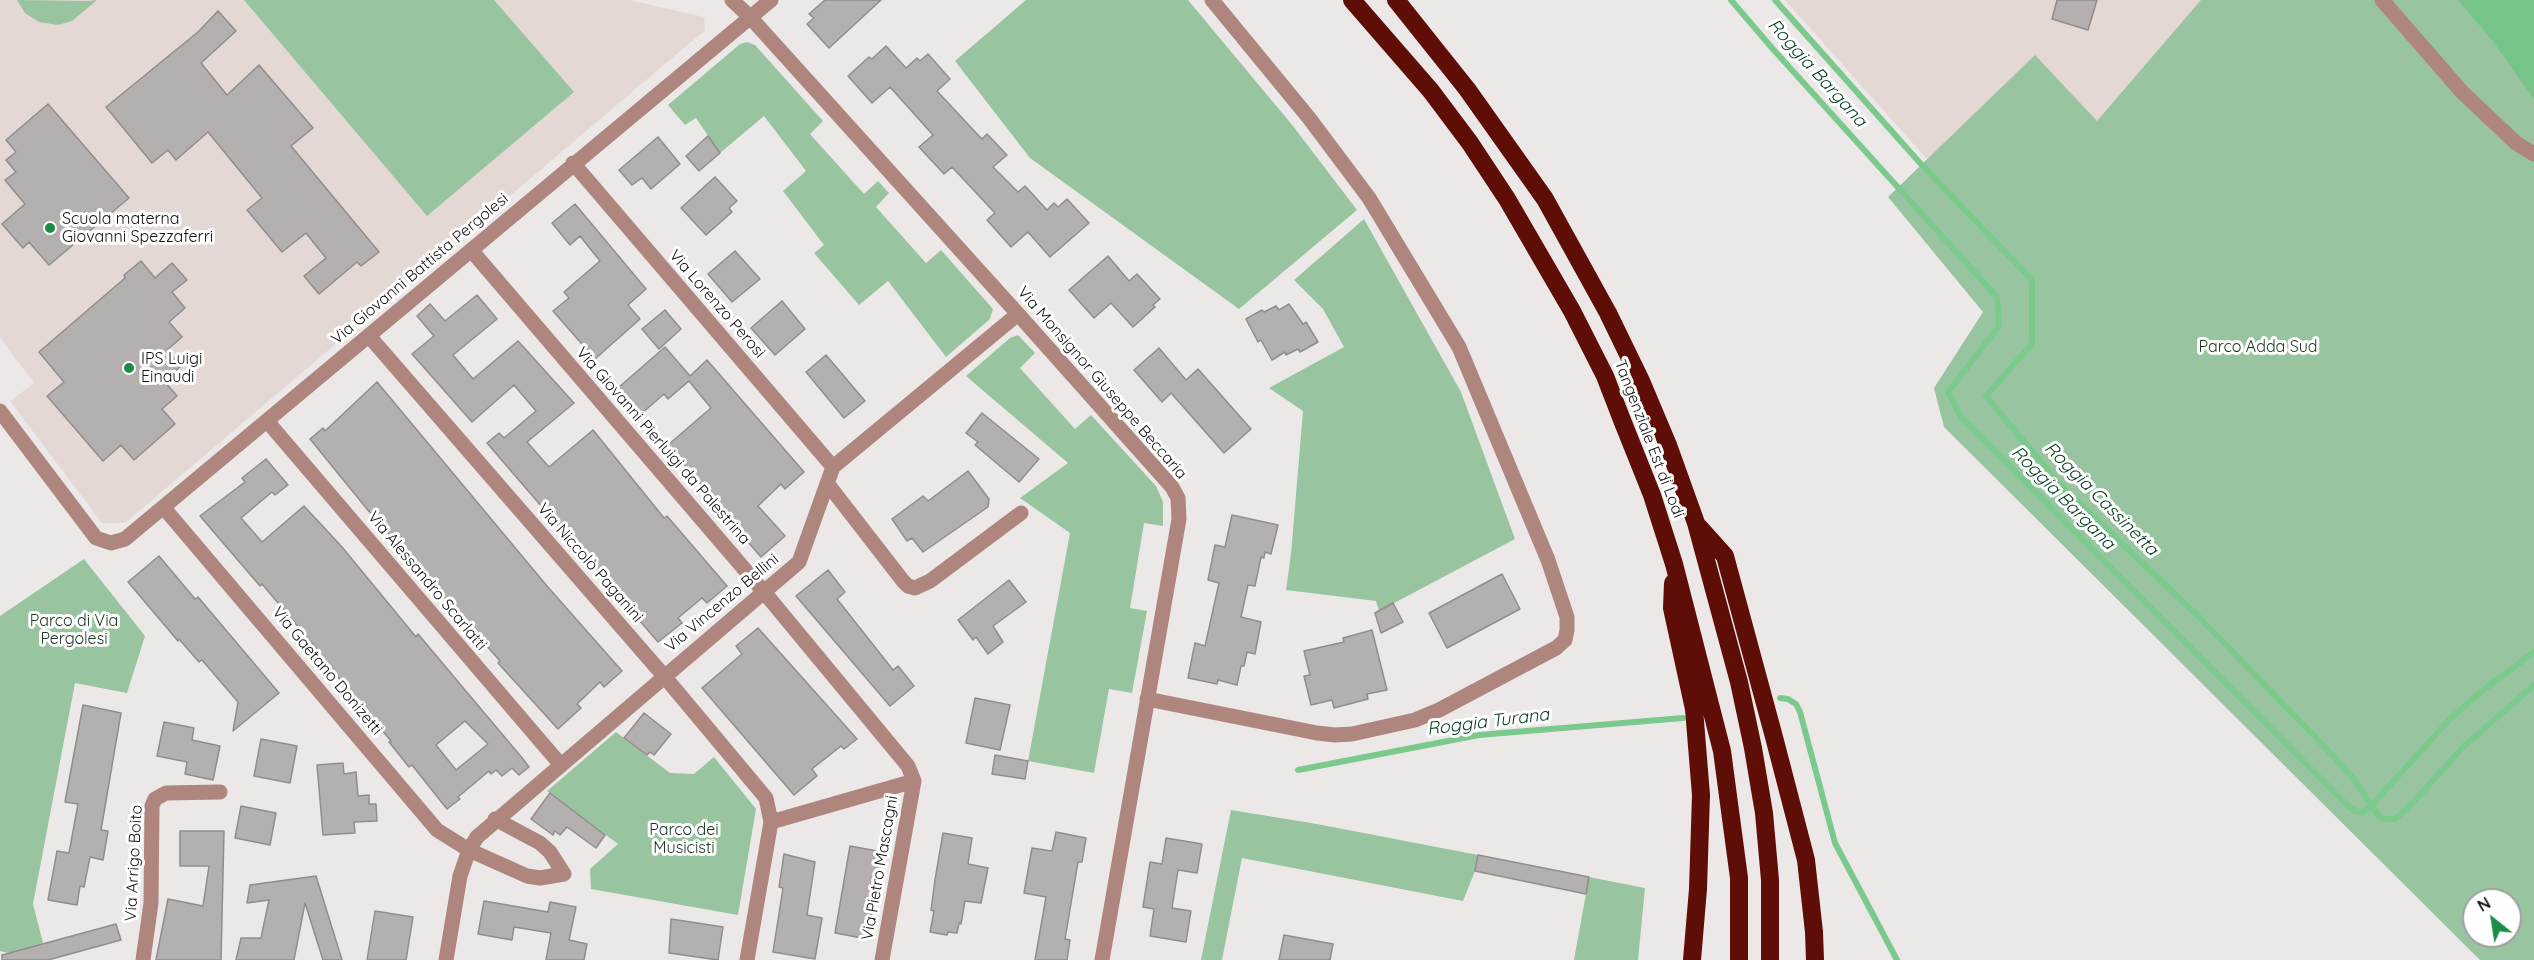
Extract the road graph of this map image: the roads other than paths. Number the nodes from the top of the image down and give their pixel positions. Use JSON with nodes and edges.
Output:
{"nodes":[{"id":1,"x":732,"y":0,"type":"edge"},
{"id":2,"x":771,"y":0,"type":"edge"},
{"id":3,"x":1212,"y":0,"type":"edge"},
{"id":4,"x":1352,"y":0,"type":"edge"},
{"id":5,"x":1395,"y":0,"type":"edge"},
{"id":6,"x":2382,"y":0,"type":"edge"},
{"id":7,"x":750,"y":17,"type":"junction"},
{"id":8,"x":2534,"y":154,"type":"edge"},
{"id":9,"x":573,"y":164,"type":"junction"},
{"id":10,"x":471,"y":250,"type":"junction"},
{"id":11,"x":1018,"y":314,"type":"junction"},
{"id":12,"x":369,"y":336,"type":"junction"},
{"id":13,"x":0,"y":411,"type":"edge"},
{"id":14,"x":267,"y":421,"type":"junction"},
{"id":15,"x":833,"y":467,"type":"junction"},
{"id":16,"x":827,"y":483,"type":"junction"},
{"id":17,"x":164,"y":508,"type":"junction"},
{"id":18,"x":1022,"y":513,"type":"dead end"},
{"id":19,"x":1696,"y":523,"type":"junction"},
{"id":20,"x":1674,"y":564,"type":"junction"},
{"id":21,"x":764,"y":592,"type":"junction"},
{"id":22,"x":664,"y":676,"type":"junction"},
{"id":23,"x":1147,"y":699,"type":"junction"},
{"id":24,"x":560,"y":764,"type":"junction"},
{"id":25,"x":914,"y":781,"type":"junction"},
{"id":26,"x":220,"y":792,"type":"dead end"},
{"id":27,"x":495,"y":819,"type":"junction"},
{"id":28,"x":771,"y":822,"type":"junction"},
{"id":29,"x":469,"y":850,"type":"junction"},
{"id":30,"x":143,"y":960,"type":"edge"},
{"id":31,"x":446,"y":960,"type":"edge"},
{"id":32,"x":747,"y":960,"type":"edge"},
{"id":33,"x":882,"y":960,"type":"edge"},
{"id":34,"x":1102,"y":960,"type":"edge"},
{"id":35,"x":1692,"y":960,"type":"edge"},
{"id":36,"x":1739,"y":960,"type":"edge"},
{"id":37,"x":1770,"y":960,"type":"edge"},
{"id":38,"x":1815,"y":960,"type":"edge"}],
"edges":[{"from":1,"to":7,"type":"street","name":"Via Monsignor Giuseppe Beccaria"},
{"from":2,"to":7,"type":"street","name":"Via Giovanni Battista Pergolesi"},
{"from":3,"to":23,"type":"street"},
{"from":4,"to":20,"type":"highway","name":"Tangenziale Est di Lodi"},
{"from":5,"to":19,"type":"highway","name":"Tangenziale Est di Lodi"},
{"from":6,"to":8,"type":"street"},
{"from":7,"to":9,"type":"street","name":"Via Giovanni Battista Pergolesi"},
{"from":7,"to":11,"type":"street","name":"Via Monsignor Giuseppe Beccaria"},
{"from":9,"to":10,"type":"street","name":"Via Giovanni Battista Pergolesi"},
{"from":9,"to":15,"type":"street","name":"Via Lorenzo Perosi"},
{"from":10,"to":12,"type":"street","name":"Via Giovanni Battista Pergolesi"},
{"from":10,"to":21,"type":"street","name":"Via Giovanni Pierluigi da Palestrina"},
{"from":11,"to":15,"type":"street","name":"Via Vincenzo Bellini"},
{"from":11,"to":23,"type":"street","name":"Via Monsignor Giuseppe Beccaria"},
{"from":12,"to":14,"type":"street","name":"Via Giovanni Battista Pergolesi"},
{"from":12,"to":22,"type":"street","name":"Via Niccolò Paganini"},
{"from":13,"to":17,"type":"street","name":"Via Giovanni Battista Pergolesi"},
{"from":14,"to":17,"type":"street","name":"Via Giovanni Battista Pergolesi"},
{"from":14,"to":24,"type":"street","name":"Via Alessandro Scarlatti"},
{"from":15,"to":16,"type":"street","name":"Via Vincenzo Bellini"},
{"from":16,"to":18,"type":"street"},
{"from":16,"to":21,"type":"street","name":"Via Vincenzo Bellini"},
{"from":17,"to":29,"type":"street","name":"Via Gaetano Donizetti"},
{"from":19,"to":37,"type":"highway","name":"Tangenziale Est di Lodi"},
{"from":19,"to":38,"type":"highway"},
{"from":20,"to":35,"type":"highway"},
{"from":20,"to":36,"type":"highway","name":"Tangenziale Est di Lodi"},
{"from":21,"to":22,"type":"street","name":"Via Vincenzo Bellini"},
{"from":21,"to":25,"type":"street","name":"Via Giovanni Pierluigi da Palestrina"},
{"from":22,"to":24,"type":"street","name":"Via Vincenzo Bellini"},
{"from":22,"to":28,"type":"street","name":"Via Niccolò Paganini"},
{"from":23,"to":34,"type":"street","name":"Via Monsignor Giuseppe Beccaria"},
{"from":24,"to":27,"type":"street","name":"Via Vincenzo Bellini"},
{"from":25,"to":28,"type":"street"},
{"from":25,"to":33,"type":"street","name":"Via Pietro Mascagni"},
{"from":26,"to":30,"type":"street","name":"Via Arrigo Boito"},
{"from":27,"to":29,"type":"street","name":"Via Vincenzo Bellini"},
{"from":27,"to":29,"type":"street","name":"Via Gaetano Donizetti"},
{"from":28,"to":32,"type":"street"},
{"from":29,"to":31,"type":"street","name":"Via Vincenzo Bellini"}]}
